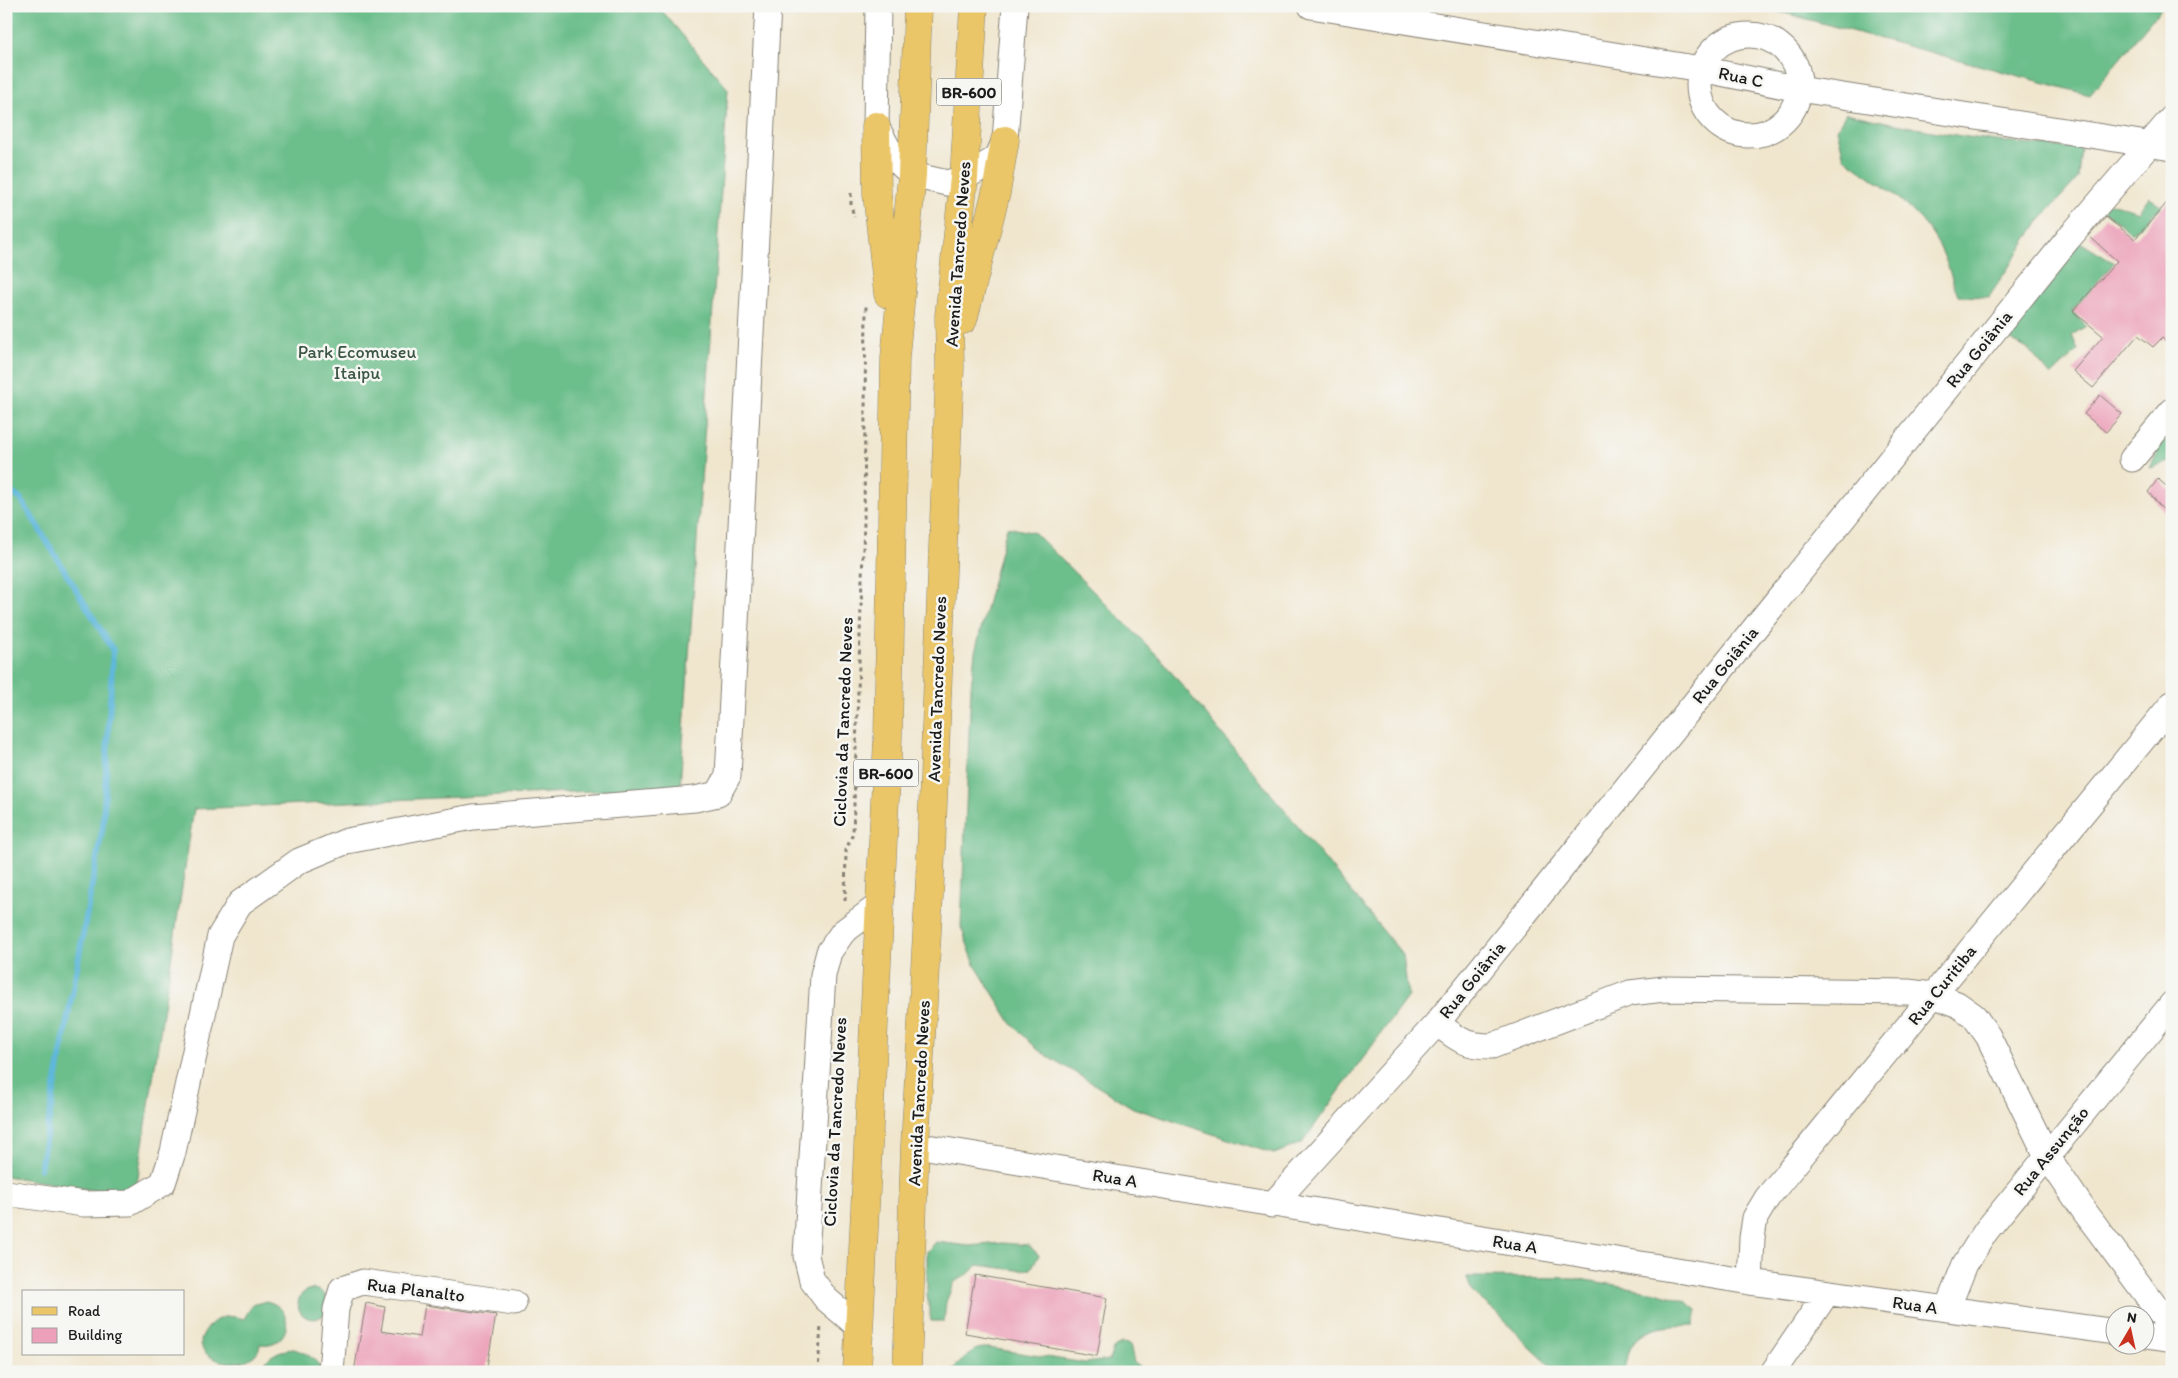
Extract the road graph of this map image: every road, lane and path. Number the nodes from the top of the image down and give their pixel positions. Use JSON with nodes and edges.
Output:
{"nodes":[{"id":1,"x":768,"y":6,"type":"edge"},
{"id":2,"x":878,"y":6,"type":"edge"},
{"id":3,"x":918,"y":6,"type":"edge"},
{"id":4,"x":974,"y":6,"type":"edge"},
{"id":5,"x":1311,"y":6,"type":"edge"},
{"id":6,"x":1017,"y":9,"type":"edge"},
{"id":7,"x":1701,"y":69,"type":"junction"},
{"id":8,"x":1799,"y":89,"type":"junction"},
{"id":9,"x":2172,"y":118,"type":"edge"},
{"id":10,"x":876,"y":126,"type":"junction"},
{"id":11,"x":1005,"y":140,"type":"junction"},
{"id":12,"x":2161,"y":146,"type":"edge"},
{"id":13,"x":912,"y":174,"type":"junction"},
{"id":14,"x":964,"y":178,"type":"junction"},
{"id":15,"x":852,"y":185,"type":"dead end"},
{"id":16,"x":855,"y":224,"type":"dead end"},
{"id":17,"x":866,"y":302,"type":"dead end"},
{"id":18,"x":895,"y":358,"type":"junction"},
{"id":19,"x":950,"y":367,"type":"junction"},
{"id":20,"x":2172,"y":411,"type":"edge"},
{"id":21,"x":2132,"y":459,"type":"dead end"},
{"id":22,"x":2172,"y":704,"type":"edge"},
{"id":23,"x":879,"y":905,"type":"junction"},
{"id":24,"x":850,"y":927,"type":"junction"},
{"id":25,"x":1933,"y":995,"type":"junction"},
{"id":26,"x":2172,"y":1004,"type":"edge"},
{"id":27,"x":1437,"y":1023,"type":"junction"},
{"id":28,"x":915,"y":1145,"type":"junction"},
{"id":29,"x":2047,"y":1156,"type":"junction"},
{"id":30,"x":6,"y":1193,"type":"edge"},
{"id":31,"x":1272,"y":1205,"type":"junction"},
{"id":32,"x":1750,"y":1282,"type":"junction"},
{"id":33,"x":1827,"y":1293,"type":"junction"},
{"id":34,"x":826,"y":1299,"type":"junction"},
{"id":35,"x":514,"y":1303,"type":"dead end"},
{"id":36,"x":1947,"y":1310,"type":"junction"},
{"id":37,"x":859,"y":1326,"type":"junction"},
{"id":38,"x":2170,"y":1328,"type":"edge"},
{"id":39,"x":2106,"y":1331,"type":"edge"},
{"id":40,"x":2156,"y":1333,"type":"edge"},
{"id":41,"x":332,"y":1372,"type":"edge"},
{"id":42,"x":818,"y":1372,"type":"edge"},
{"id":43,"x":857,"y":1372,"type":"edge"},
{"id":44,"x":907,"y":1372,"type":"edge"},
{"id":45,"x":1773,"y":1372,"type":"edge"}],
"edges":[{"from":1,"to":30,"type":"street"},
{"from":2,"to":10,"type":"street"},
{"from":3,"to":13,"type":"main road","number":"BR-600"},
{"from":4,"to":14,"type":"main road","name":"Avenida Tancredo Neves","number":"BR-600"},
{"from":5,"to":7,"type":"street","name":"Rua C"},
{"from":6,"to":11,"type":"street"},
{"from":7,"to":8,"type":"street","name":"Rua C"},
{"from":7,"to":8,"type":"street"},
{"from":7,"to":8,"type":"street"},
{"from":8,"to":12,"type":"street","name":"Rua C"},
{"from":9,"to":12,"type":"street","name":"Rua Goiânia"},
{"from":10,"to":13,"type":"street"},
{"from":10,"to":18,"type":"main road"},
{"from":11,"to":14,"type":"street"},
{"from":11,"to":19,"type":"main road"},
{"from":12,"to":27,"type":"street","name":"Rua Goiânia"},
{"from":13,"to":14,"type":"street"},
{"from":13,"to":18,"type":"main road","number":"BR-600"},
{"from":14,"to":19,"type":"main road","name":"Avenida Tancredo Neves","number":"BR-600"},
{"from":15,"to":16,"type":"path"},
{"from":17,"to":24,"type":"path","name":"Ciclovia da Tancredo Neves"},
{"from":18,"to":23,"type":"main road","number":"BR-600"},
{"from":19,"to":28,"type":"main road","name":"Avenida Tancredo Neves","number":"BR-600"},
{"from":20,"to":21,"type":"street"},
{"from":22,"to":25,"type":"street","name":"Rua Curitiba"},
{"from":23,"to":24,"type":"street"},
{"from":23,"to":37,"type":"main road","number":"BR-600"},
{"from":24,"to":34,"type":"street"},
{"from":25,"to":27,"type":"street"},
{"from":25,"to":29,"type":"street"},
{"from":25,"to":32,"type":"street","name":"Rua Curitiba"},
{"from":26,"to":29,"type":"street","name":"Rua Assunção"},
{"from":27,"to":31,"type":"street","name":"Rua Goiânia"},
{"from":28,"to":31,"type":"street","name":"Rua A"},
{"from":28,"to":44,"type":"main road","name":"Avenida Tancredo Neves","number":"BR-600"},
{"from":29,"to":36,"type":"street","name":"Rua Assunção"},
{"from":29,"to":38,"type":"street"},
{"from":31,"to":32,"type":"street","name":"Rua A"},
{"from":32,"to":33,"type":"street","name":"Rua A"},
{"from":33,"to":36,"type":"street","name":"Rua A"},
{"from":33,"to":45,"type":"street"},
{"from":34,"to":37,"type":"street"},
{"from":34,"to":42,"type":"path"},
{"from":35,"to":41,"type":"street","name":"Rua Planalto"},
{"from":36,"to":39,"type":"street","name":"Rua A"},
{"from":37,"to":43,"type":"main road","number":"BR-600"},
{"from":38,"to":40,"type":"street"}]}
